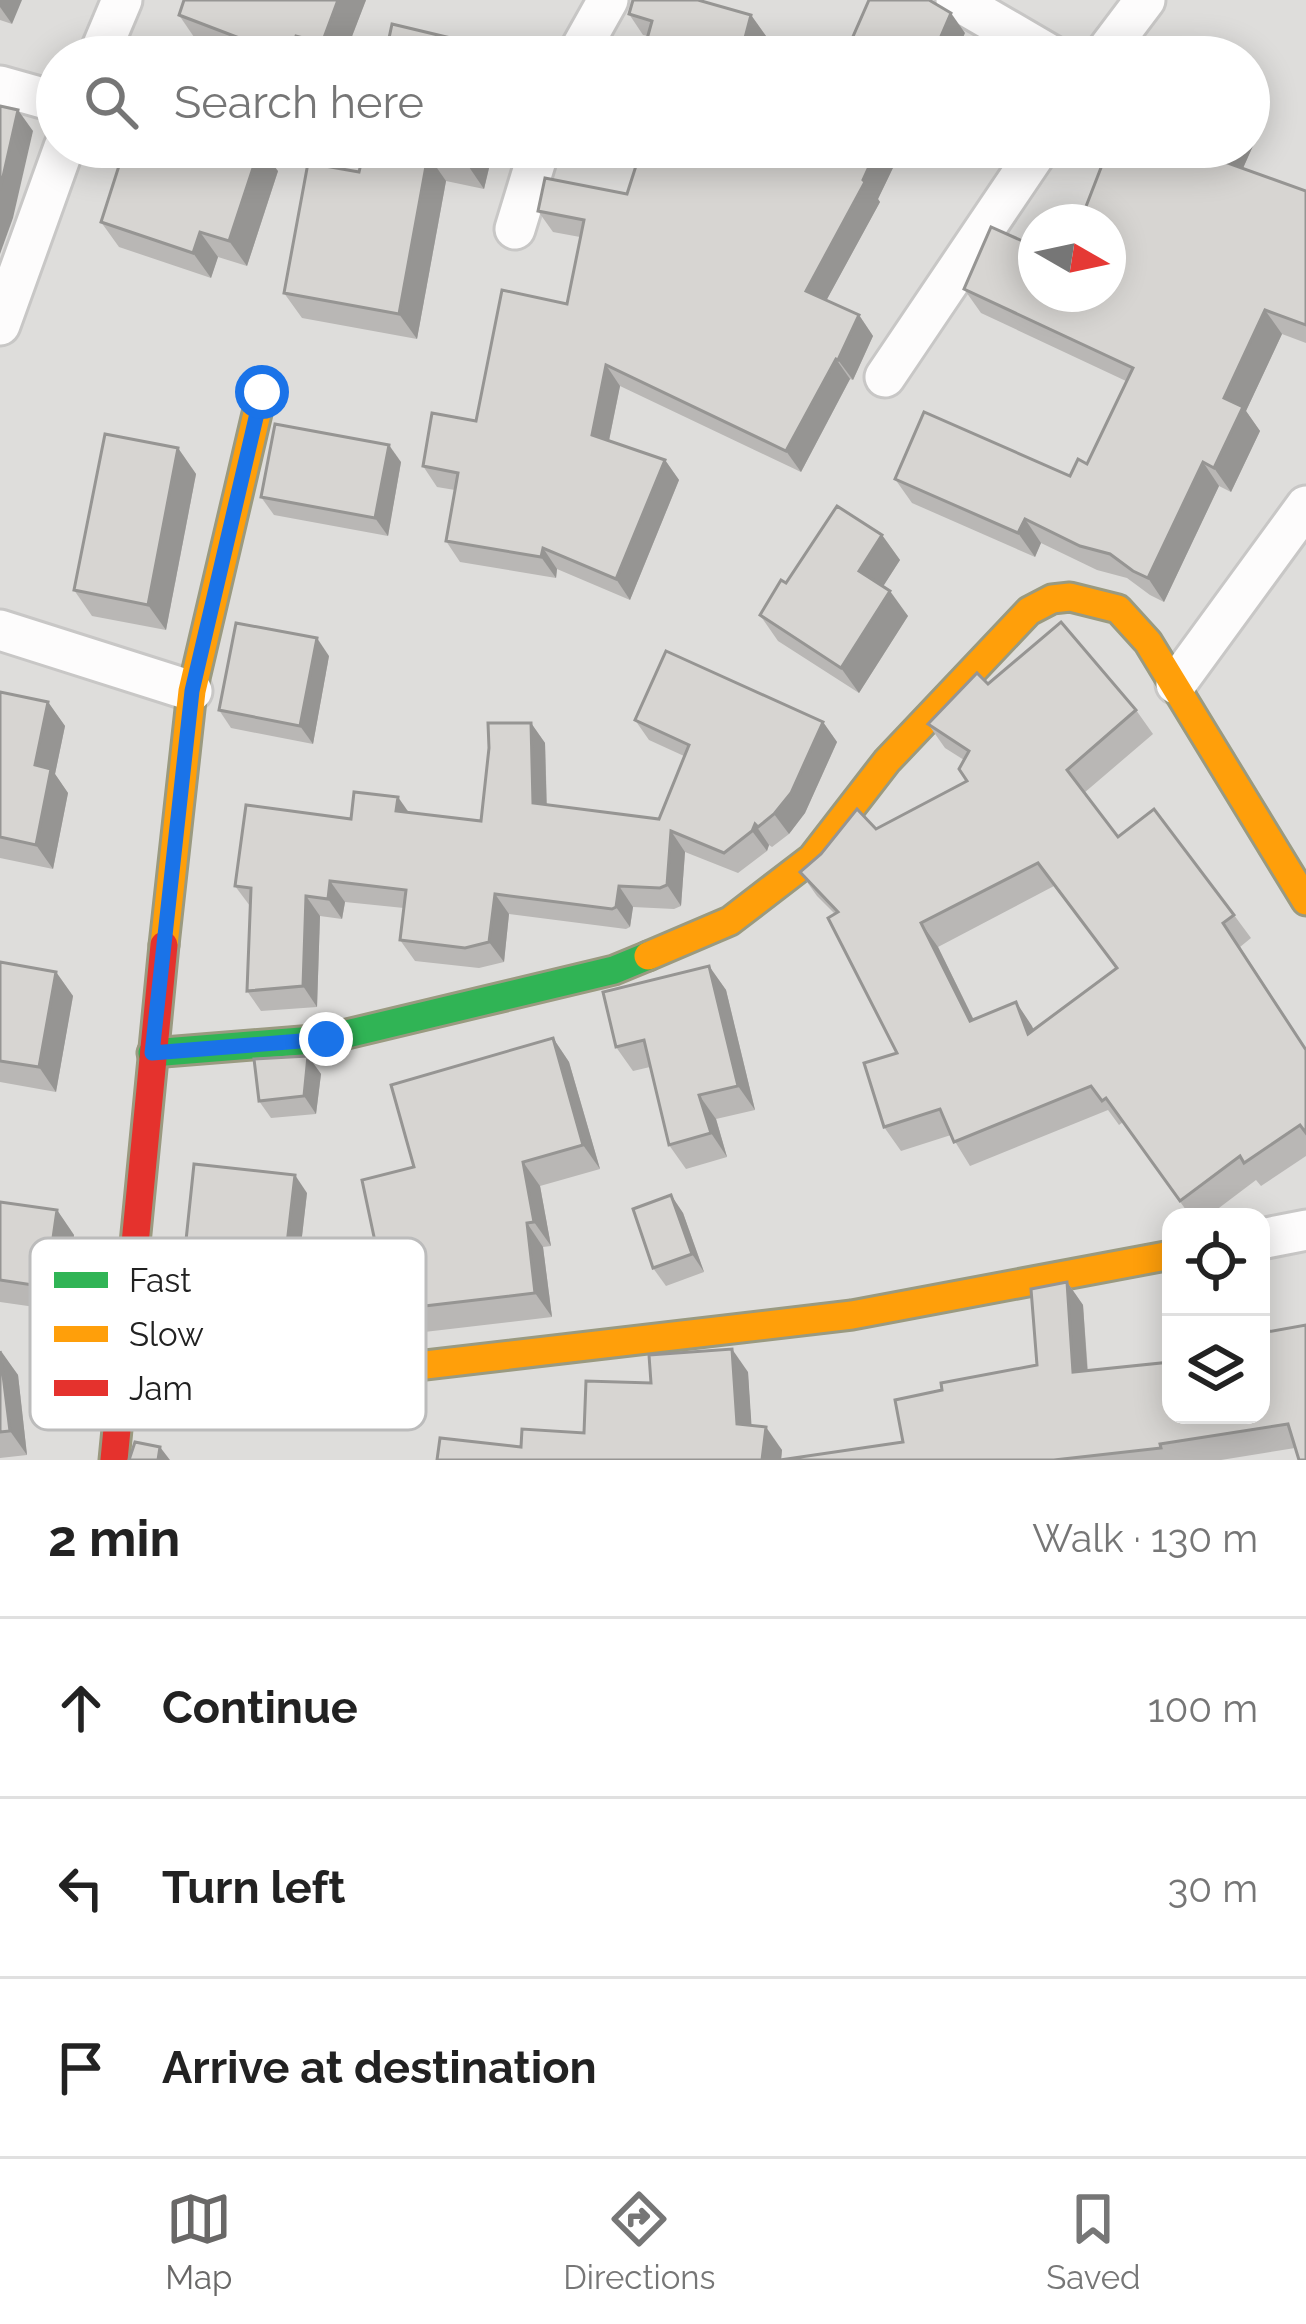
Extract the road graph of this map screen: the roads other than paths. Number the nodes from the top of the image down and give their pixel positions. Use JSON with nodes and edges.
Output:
{"nodes":[{"id":1,"x":122,"y":0,"type":"edge"},
{"id":2,"x":608,"y":0,"type":"edge"},
{"id":3,"x":956,"y":0,"type":"edge"},
{"id":4,"x":1145,"y":0,"type":"edge"},
{"id":5,"x":107,"y":36,"type":"edge"},
{"id":6,"x":588,"y":36,"type":"edge"},
{"id":7,"x":1018,"y":36,"type":"edge"},
{"id":8,"x":1118,"y":36,"type":"edge"},
{"id":9,"x":0,"y":86,"type":"edge"},
{"id":10,"x":36,"y":96,"type":"edge"},
{"id":11,"x":56,"y":168,"type":"edge"},
{"id":12,"x":534,"y":168,"type":"edge"},
{"id":13,"x":1026,"y":168,"type":"edge"},
{"id":14,"x":515,"y":229,"type":"dead end"},
{"id":15,"x":0,"y":325,"type":"edge"},
{"id":16,"x":885,"y":377,"type":"dead end"},
{"id":17,"x":262,"y":392,"type":"dead end"},
{"id":18,"x":1306,"y":506,"type":"edge"},
{"id":19,"x":0,"y":630,"type":"edge"},
{"id":20,"x":1176,"y":684,"type":"junction"},
{"id":21,"x":192,"y":691,"type":"junction"},
{"id":22,"x":1306,"y":901,"type":"edge"},
{"id":23,"x":152,"y":1053,"type":"junction"},
{"id":24,"x":1306,"y":1230,"type":"edge"},
{"id":25,"x":1270,"y":1237,"type":"edge"},
{"id":26,"x":135,"y":1238,"type":"edge"},
{"id":27,"x":1162,"y":1257,"type":"edge"},
{"id":28,"x":426,"y":1365,"type":"edge"},
{"id":29,"x":116,"y":1430,"type":"edge"},
{"id":30,"x":113,"y":1460,"type":"edge"}],
"edges":[{"from":1,"to":5,"type":"street"},
{"from":2,"to":6,"type":"street"},
{"from":3,"to":7,"type":"street"},
{"from":4,"to":8,"type":"street"},
{"from":9,"to":10,"type":"street"},
{"from":11,"to":15,"type":"street"},
{"from":12,"to":14,"type":"street"},
{"from":13,"to":16,"type":"street"},
{"from":17,"to":21,"type":"street"},
{"from":18,"to":20,"type":"street"},
{"from":19,"to":21,"type":"street"},
{"from":20,"to":22,"type":"street"},
{"from":20,"to":23,"type":"street"},
{"from":21,"to":23,"type":"street"},
{"from":23,"to":26,"type":"street"},
{"from":24,"to":25,"type":"street"},
{"from":27,"to":28,"type":"street"},
{"from":29,"to":30,"type":"street"}]}
